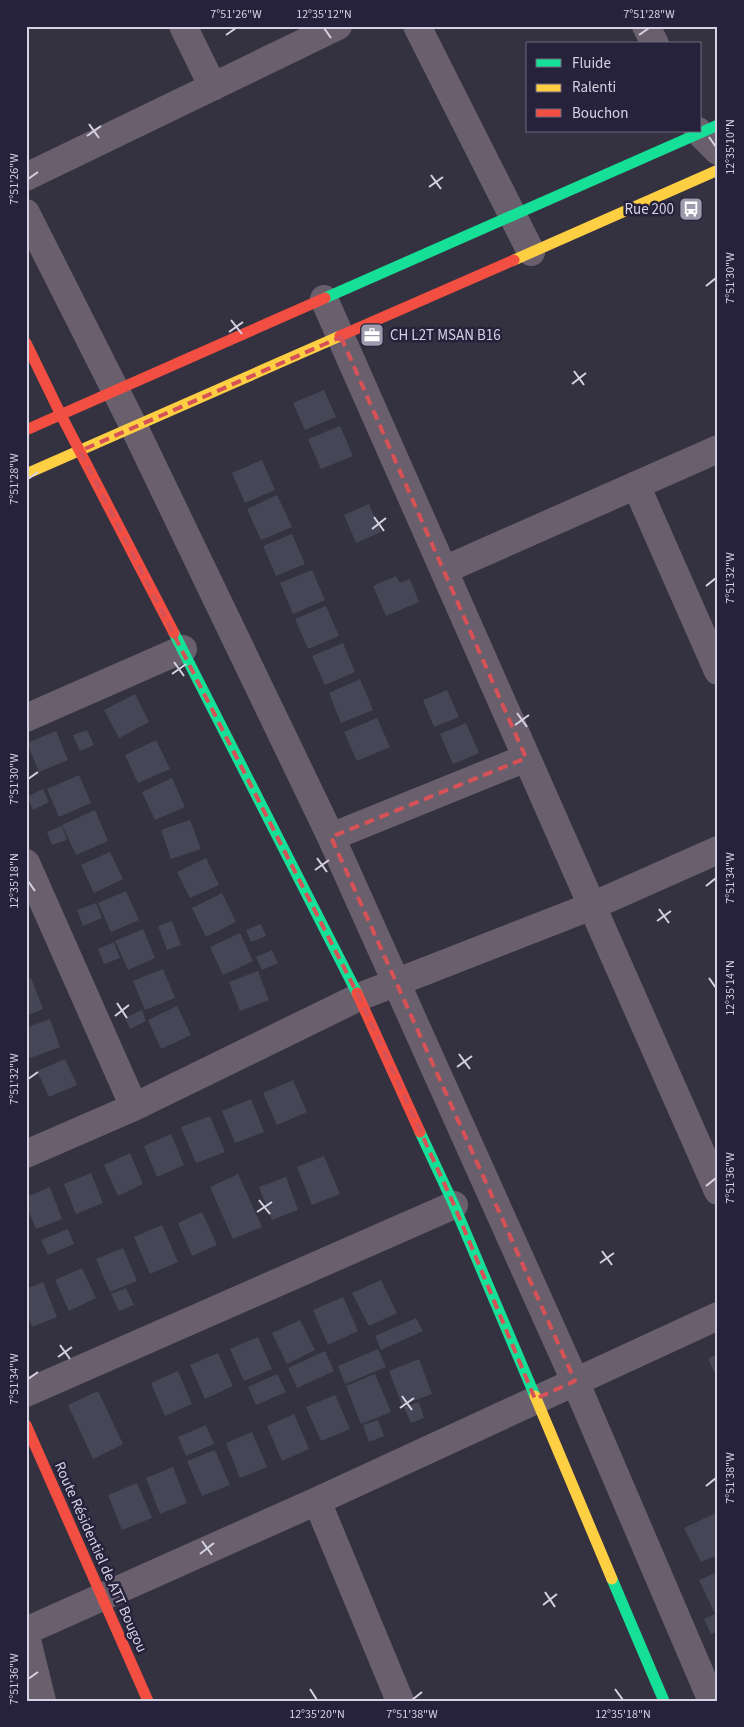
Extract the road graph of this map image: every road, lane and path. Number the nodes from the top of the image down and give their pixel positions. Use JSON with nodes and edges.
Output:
{"nodes":[{"id":1,"x":183,"y":26,"type":"edge"},
{"id":2,"x":338,"y":26,"type":"edge"},
{"id":3,"x":417,"y":26,"type":"edge"},
{"id":4,"x":646,"y":26,"type":"edge"},
{"id":5,"x":654,"y":42,"type":"edge"},
{"id":6,"x":213,"y":87,"type":"junction"},
{"id":7,"x":708,"y":135,"type":"edge"},
{"id":8,"x":718,"y":170,"type":"edge"},
{"id":9,"x":26,"y":177,"type":"edge"},
{"id":10,"x":26,"y":213,"type":"edge"},
{"id":11,"x":513,"y":216,"type":"junction"},
{"id":12,"x":531,"y":252,"type":"junction"},
{"id":13,"x":324,"y":299,"type":"junction"},
{"id":14,"x":340,"y":336,"type":"junction"},
{"id":15,"x":26,"y":343,"type":"edge"},
{"id":16,"x":115,"y":390,"type":"junction"},
{"id":17,"x":61,"y":415,"type":"junction"},
{"id":18,"x":134,"y":427,"type":"junction"},
{"id":19,"x":26,"y":430,"type":"edge"},
{"id":20,"x":718,"y":449,"type":"edge"},
{"id":21,"x":80,"y":450,"type":"junction"},
{"id":22,"x":26,"y":474,"type":"edge"},
{"id":23,"x":636,"y":485,"type":"junction"},
{"id":24,"x":444,"y":570,"type":"junction"},
{"id":25,"x":183,"y":649,"type":"junction"},
{"id":26,"x":718,"y":671,"type":"edge"},
{"id":27,"x":26,"y":718,"type":"edge"},
{"id":28,"x":526,"y":758,"type":"junction"},
{"id":29,"x":331,"y":837,"type":"junction"},
{"id":30,"x":718,"y":850,"type":"edge"},
{"id":31,"x":26,"y":863,"type":"edge"},
{"id":32,"x":592,"y":906,"type":"junction"},
{"id":33,"x":396,"y":983,"type":"junction"},
{"id":34,"x":359,"y":997,"type":"junction"},
{"id":35,"x":134,"y":1107,"type":"junction"},
{"id":36,"x":26,"y":1154,"type":"edge"},
{"id":37,"x":718,"y":1191,"type":"edge"},
{"id":38,"x":454,"y":1205,"type":"junction"},
{"id":39,"x":718,"y":1316,"type":"edge"},
{"id":40,"x":575,"y":1381,"type":"junction"},
{"id":41,"x":26,"y":1393,"type":"edge"},
{"id":42,"x":535,"y":1399,"type":"junction"},
{"id":43,"x":26,"y":1425,"type":"edge"},
{"id":44,"x":317,"y":1501,"type":"junction"},
{"id":45,"x":103,"y":1598,"type":"junction"},
{"id":46,"x":26,"y":1631,"type":"edge"},
{"id":47,"x":26,"y":1636,"type":"edge"},
{"id":48,"x":42,"y":1701,"type":"edge"},
{"id":49,"x":148,"y":1701,"type":"edge"},
{"id":50,"x":400,"y":1701,"type":"edge"},
{"id":51,"x":664,"y":1701,"type":"edge"},
{"id":52,"x":712,"y":1701,"type":"edge"}],
"edges":[{"from":1,"to":6,"type":"street"},
{"from":2,"to":6,"type":"street"},
{"from":3,"to":11,"type":"street"},
{"from":4,"to":5,"type":"street"},
{"from":6,"to":9,"type":"street"},
{"from":7,"to":11,"type":"street"},
{"from":8,"to":12,"type":"street"},
{"from":10,"to":16,"type":"street"},
{"from":11,"to":12,"type":"street"},
{"from":11,"to":13,"type":"street"},
{"from":12,"to":14,"type":"street"},
{"from":13,"to":14,"type":"street"},
{"from":13,"to":16,"type":"street"},
{"from":14,"to":18,"type":"street"},
{"from":14,"to":24,"type":"street"},
{"from":15,"to":17,"type":"street"},
{"from":16,"to":17,"type":"street"},
{"from":16,"to":18,"type":"street"},
{"from":17,"to":19,"type":"street"},
{"from":17,"to":21,"type":"street"},
{"from":18,"to":21,"type":"street"},
{"from":18,"to":29,"type":"street"},
{"from":20,"to":23,"type":"street"},
{"from":21,"to":22,"type":"street"},
{"from":21,"to":25,"type":"street"},
{"from":23,"to":24,"type":"street"},
{"from":23,"to":26,"type":"street"},
{"from":24,"to":28,"type":"street"},
{"from":25,"to":27,"type":"street"},
{"from":25,"to":34,"type":"street"},
{"from":28,"to":29,"type":"street"},
{"from":28,"to":32,"type":"street"},
{"from":29,"to":33,"type":"street"},
{"from":30,"to":32,"type":"street"},
{"from":31,"to":35,"type":"street"},
{"from":32,"to":33,"type":"street"},
{"from":32,"to":37,"type":"street"},
{"from":33,"to":34,"type":"street"},
{"from":33,"to":40,"type":"street"},
{"from":34,"to":35,"type":"street"},
{"from":34,"to":38,"type":"street"},
{"from":35,"to":36,"type":"street"},
{"from":38,"to":41,"type":"street"},
{"from":38,"to":42,"type":"street"},
{"from":39,"to":40,"type":"street"},
{"from":40,"to":42,"type":"street"},
{"from":40,"to":52,"type":"street"},
{"from":42,"to":44,"type":"street"},
{"from":42,"to":51,"type":"street"},
{"from":43,"to":45,"type":"street","name":"Route Résidentiel de ATT Bougou"},
{"from":44,"to":45,"type":"street"},
{"from":44,"to":50,"type":"street"},
{"from":45,"to":46,"type":"street"},
{"from":45,"to":49,"type":"street","name":"Route Résidentiel de ATT Bougou"},
{"from":47,"to":48,"type":"street"}]}
